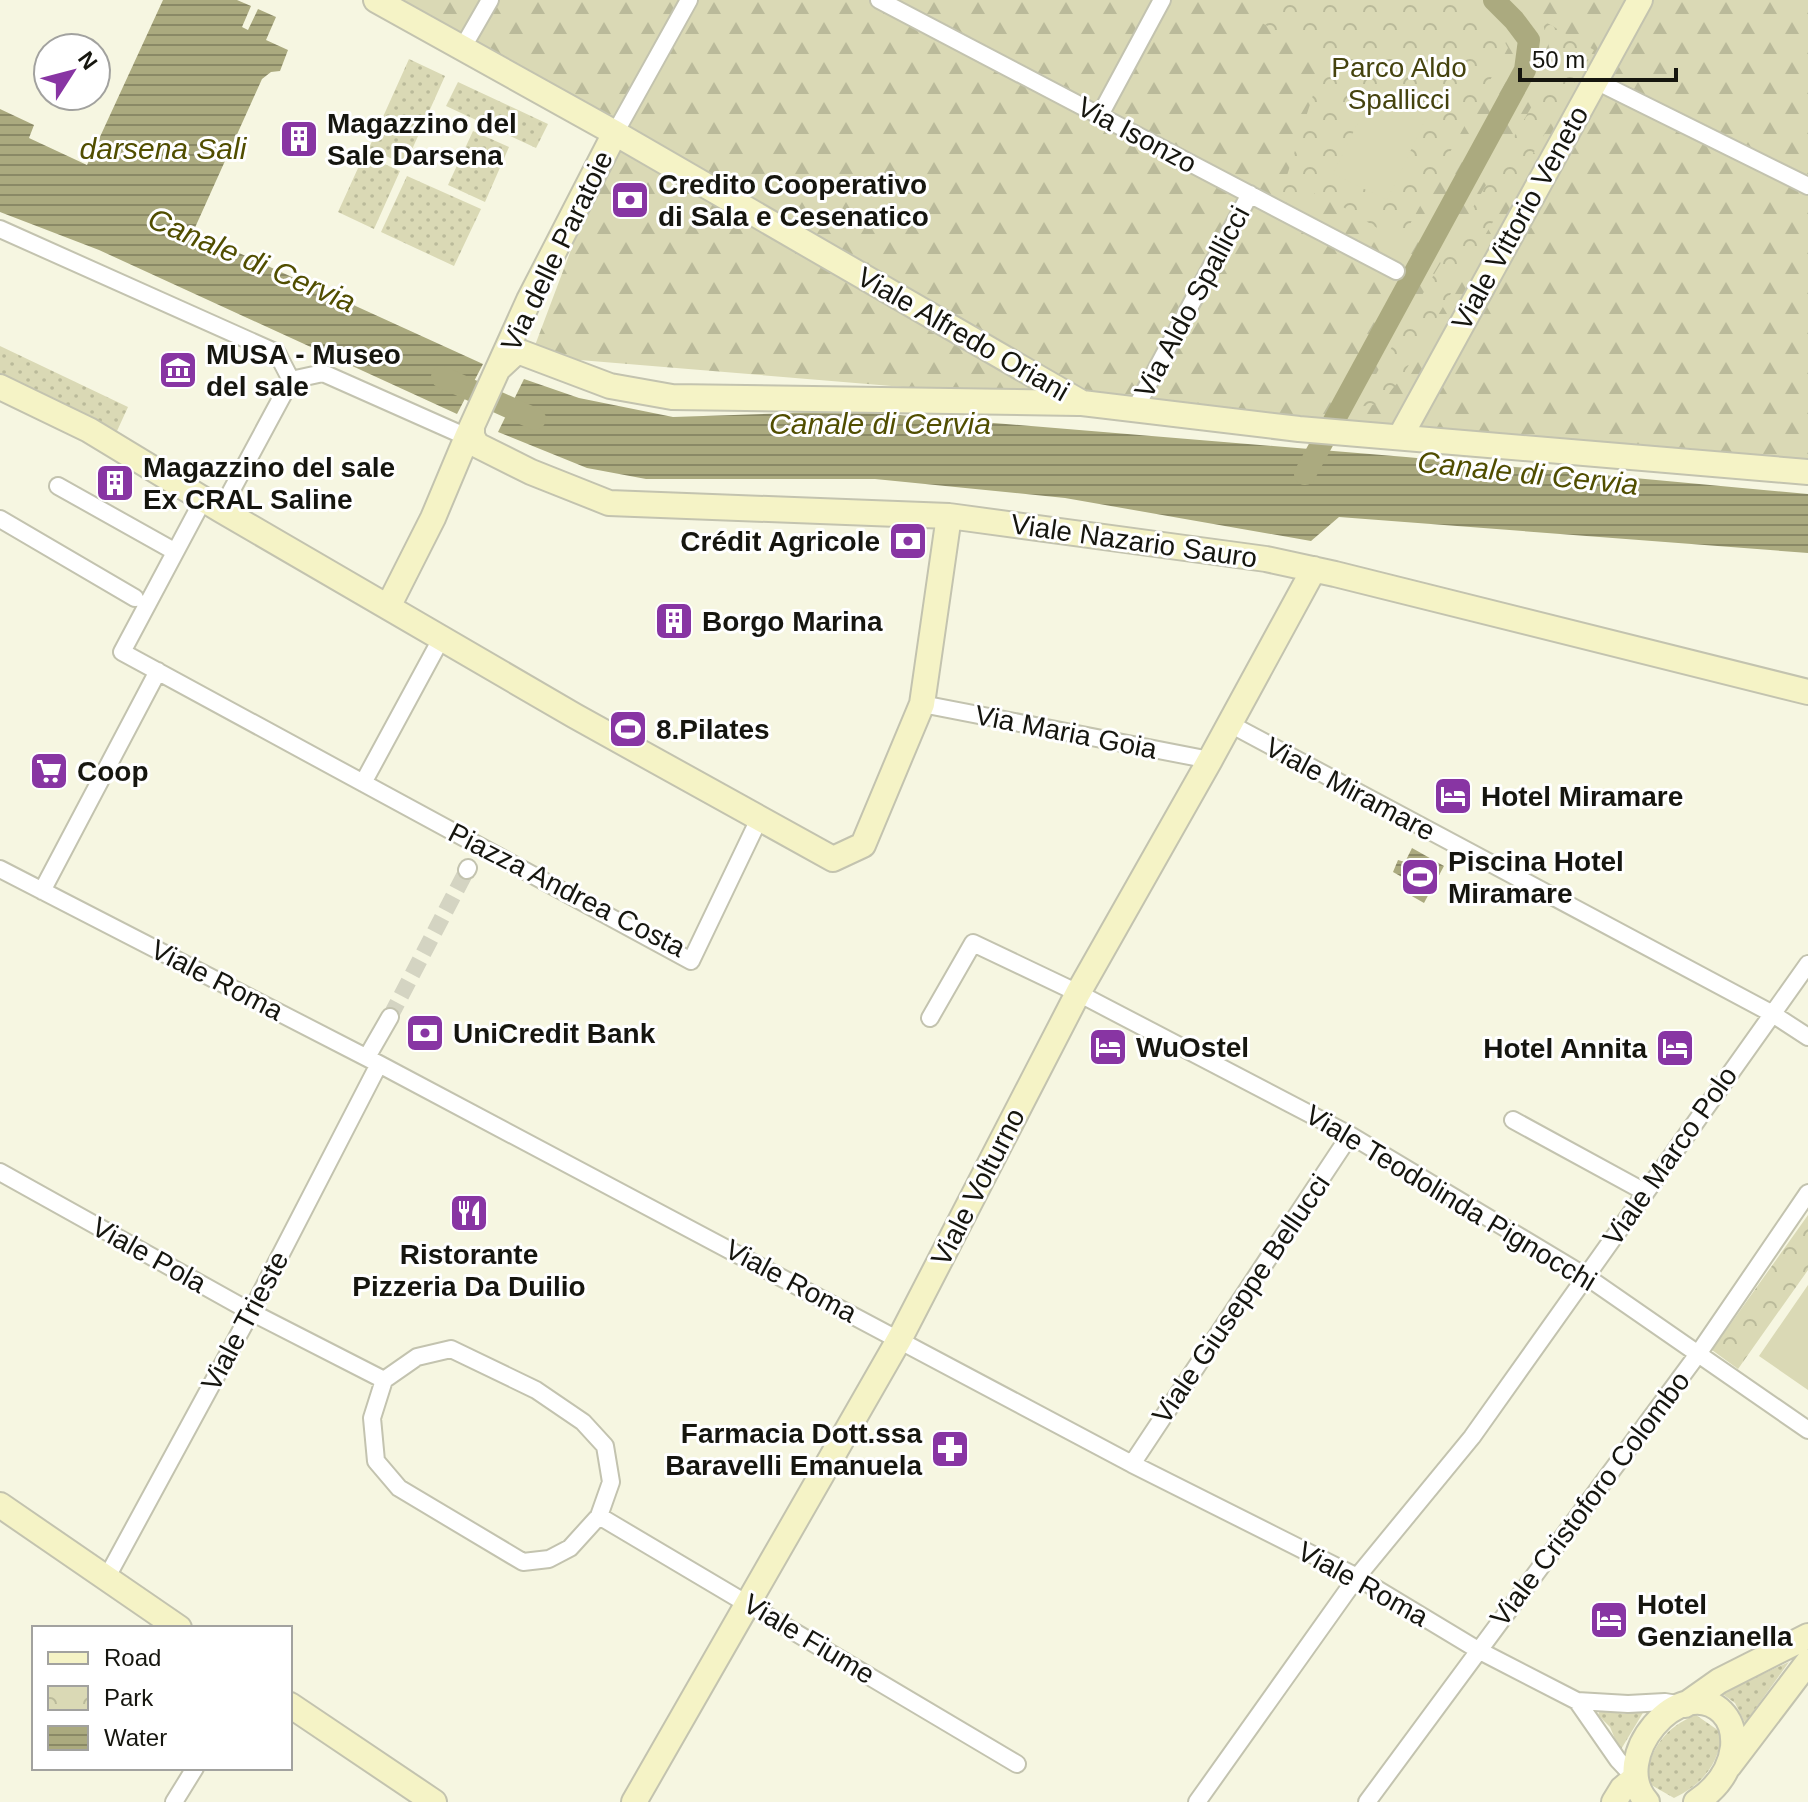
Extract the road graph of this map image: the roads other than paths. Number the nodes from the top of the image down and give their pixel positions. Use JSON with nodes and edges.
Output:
{"nodes":[{"id":1,"x":376,"y":0,"type":"edge"},
{"id":2,"x":490,"y":0,"type":"edge"},
{"id":3,"x":689,"y":0,"type":"edge"},
{"id":4,"x":879,"y":0,"type":"edge"},
{"id":5,"x":1162,"y":0,"type":"edge"},
{"id":6,"x":1640,"y":0,"type":"edge"},
{"id":7,"x":463,"y":47,"type":"junction"},
{"id":8,"x":1596,"y":81,"type":"junction"},
{"id":9,"x":1100,"y":115,"type":"junction"},
{"id":10,"x":615,"y":133,"type":"junction"},
{"id":11,"x":1808,"y":186,"type":"edge"},
{"id":12,"x":1250,"y":194,"type":"junction"},
{"id":13,"x":0,"y":229,"type":"edge"},
{"id":14,"x":1396,"y":271,"type":"dead end"},
{"id":15,"x":520,"y":323,"type":"junction"},
{"id":16,"x":531,"y":356,"type":"junction"},
{"id":17,"x":498,"y":369,"type":"junction"},
{"id":18,"x":291,"y":380,"type":"junction"},
{"id":19,"x":4,"y":397,"type":"edge"},
{"id":20,"x":1082,"y":403,"type":"junction"},
{"id":21,"x":1134,"y":411,"type":"junction"},
{"id":22,"x":469,"y":431,"type":"junction"},
{"id":23,"x":1400,"y":437,"type":"junction"},
{"id":24,"x":1808,"y":472,"type":"edge"},
{"id":25,"x":58,"y":486,"type":"dead end"},
{"id":26,"x":212,"y":505,"type":"junction"},
{"id":27,"x":949,"y":516,"type":"junction"},
{"id":28,"x":0,"y":519,"type":"edge"},
{"id":29,"x":174,"y":551,"type":"junction"},
{"id":30,"x":1325,"y":571,"type":"junction"},
{"id":31,"x":135,"y":598,"type":"dead end"},
{"id":32,"x":388,"y":607,"type":"junction"},
{"id":33,"x":441,"y":639,"type":"junction"},
{"id":34,"x":158,"y":671,"type":"junction"},
{"id":35,"x":1808,"y":692,"type":"edge"},
{"id":36,"x":922,"y":704,"type":"junction"},
{"id":37,"x":1230,"y":724,"type":"junction"},
{"id":38,"x":1210,"y":760,"type":"junction"},
{"id":39,"x":363,"y":783,"type":"junction"},
{"id":40,"x":760,"y":817,"type":"junction"},
{"id":41,"x":2,"y":875,"type":"edge"},
{"id":42,"x":42,"y":891,"type":"junction"},
{"id":43,"x":1808,"y":964,"type":"edge"},
{"id":44,"x":1078,"y":993,"type":"junction"},
{"id":45,"x":1771,"y":1013,"type":"junction"},
{"id":46,"x":390,"y":1017,"type":"tunnel mouth"},
{"id":47,"x":930,"y":1018,"type":"dead end"},
{"id":48,"x":1808,"y":1037,"type":"edge"},
{"id":49,"x":373,"y":1060,"type":"junction"},
{"id":50,"x":1513,"y":1120,"type":"dead end"},
{"id":51,"x":1350,"y":1135,"type":"junction"},
{"id":52,"x":0,"y":1172,"type":"edge"},
{"id":53,"x":1645,"y":1192,"type":"junction"},
{"id":54,"x":1808,"y":1193,"type":"edge"},
{"id":55,"x":1587,"y":1277,"type":"junction"},
{"id":56,"x":251,"y":1312,"type":"junction"},
{"id":57,"x":900,"y":1338,"type":"junction"},
{"id":58,"x":1698,"y":1354,"type":"junction"},
{"id":59,"x":384,"y":1380,"type":"junction"},
{"id":60,"x":1808,"y":1430,"type":"edge"},
{"id":61,"x":1132,"y":1464,"type":"junction"},
{"id":62,"x":2,"y":1510,"type":"edge"},
{"id":63,"x":599,"y":1516,"type":"junction"},
{"id":64,"x":107,"y":1577,"type":"junction"},
{"id":65,"x":1357,"y":1577,"type":"junction"},
{"id":66,"x":747,"y":1603,"type":"junction"},
{"id":67,"x":176,"y":1626,"type":"edge"},
{"id":68,"x":1808,"y":1636,"type":"edge"},
{"id":69,"x":1478,"y":1650,"type":"junction"},
{"id":70,"x":1808,"y":1662,"type":"edge"},
{"id":71,"x":1577,"y":1701,"type":"junction"},
{"id":72,"x":1685,"y":1705,"type":"junction"},
{"id":73,"x":292,"y":1706,"type":"edge"},
{"id":74,"x":1017,"y":1764,"type":"dead end"},
{"id":75,"x":1727,"y":1768,"type":"junction"},
{"id":76,"x":194,"y":1770,"type":"edge"},
{"id":77,"x":1635,"y":1778,"type":"junction"},
{"id":78,"x":1703,"y":1799,"type":"edge"},
{"id":79,"x":174,"y":1802,"type":"edge"},
{"id":80,"x":434,"y":1802,"type":"edge"},
{"id":81,"x":634,"y":1802,"type":"edge"},
{"id":82,"x":1197,"y":1802,"type":"edge"},
{"id":83,"x":1367,"y":1802,"type":"edge"},
{"id":84,"x":1614,"y":1802,"type":"edge"},
{"id":85,"x":1647,"y":1802,"type":"edge"}],
"edges":[{"from":1,"to":7,"type":"street","name":"Viale Alfredo Oriani"},
{"from":2,"to":7,"type":"street"},
{"from":3,"to":10,"type":"street"},
{"from":4,"to":9,"type":"street","name":"Via Isonzo"},
{"from":5,"to":9,"type":"street"},
{"from":6,"to":8,"type":"street","name":"Viale Vittorio Veneto"},
{"from":7,"to":10,"type":"street","name":"Viale Alfredo Oriani"},
{"from":8,"to":11,"type":"street"},
{"from":8,"to":23,"type":"street","name":"Viale Vittorio Veneto"},
{"from":9,"to":12,"type":"street","name":"Via Isonzo"},
{"from":10,"to":15,"type":"street","name":"Via delle Paratoie"},
{"from":10,"to":20,"type":"street","name":"Viale Alfredo Oriani"},
{"from":12,"to":14,"type":"street","name":"Via Isonzo"},
{"from":12,"to":21,"type":"street","name":"Via Aldo Spallicci"},
{"from":13,"to":18,"type":"street"},
{"from":15,"to":16,"type":"street"},
{"from":15,"to":17,"type":"street","name":"Via delle Paratoie"},
{"from":16,"to":17,"type":"street"},
{"from":16,"to":20,"type":"street"},
{"from":17,"to":22,"type":"street","name":"Via delle Paratoie"},
{"from":18,"to":22,"type":"street"},
{"from":18,"to":26,"type":"street"},
{"from":19,"to":26,"type":"street"},
{"from":20,"to":21,"type":"street","name":"Viale Alfredo Oriani"},
{"from":21,"to":23,"type":"street","name":"Viale Alfredo Oriani"},
{"from":22,"to":27,"type":"street","name":"Viale Nazario Sauro"},
{"from":22,"to":32,"type":"street","name":"Via delle Paratoie"},
{"from":23,"to":24,"type":"street","name":"Viale Alfredo Oriani"},
{"from":25,"to":29,"type":"street"},
{"from":26,"to":29,"type":"street"},
{"from":26,"to":32,"type":"street"},
{"from":27,"to":30,"type":"street","name":"Viale Nazario Sauro"},
{"from":27,"to":36,"type":"street"},
{"from":28,"to":31,"type":"street"},
{"from":29,"to":34,"type":"street","name":"Piazza Andrea Costa"},
{"from":30,"to":35,"type":"street","name":"Viale Nazario Sauro"},
{"from":30,"to":37,"type":"street","name":"Viale Volturno"},
{"from":32,"to":33,"type":"street"},
{"from":33,"to":39,"type":"street"},
{"from":33,"to":40,"type":"street"},
{"from":34,"to":39,"type":"street","name":"Piazza Andrea Costa"},
{"from":34,"to":42,"type":"street"},
{"from":36,"to":38,"type":"street","name":"Via Maria Goia"},
{"from":36,"to":40,"type":"street"},
{"from":37,"to":38,"type":"street","name":"Viale Volturno"},
{"from":37,"to":45,"type":"street","name":"Viale Miramare"},
{"from":38,"to":44,"type":"street","name":"Viale Volturno"},
{"from":39,"to":40,"type":"street","name":"Piazza Andrea Costa"},
{"from":41,"to":42,"type":"street","name":"Viale Roma"},
{"from":42,"to":49,"type":"street","name":"Viale Roma"},
{"from":43,"to":45,"type":"street","name":"Viale Marco Polo"},
{"from":44,"to":47,"type":"street","name":"Viale Teodolinda Pignocchi"},
{"from":44,"to":51,"type":"street","name":"Viale Teodolinda Pignocchi"},
{"from":44,"to":57,"type":"street","name":"Viale Volturno"},
{"from":45,"to":48,"type":"street","name":"Viale Miramare"},
{"from":45,"to":53,"type":"street","name":"Viale Marco Polo"},
{"from":46,"to":49,"type":"street","name":"Viale Trieste"},
{"from":49,"to":56,"type":"street","name":"Viale Trieste"},
{"from":49,"to":57,"type":"street","name":"Viale Roma"},
{"from":50,"to":53,"type":"street"},
{"from":51,"to":55,"type":"street","name":"Viale Teodolinda Pignocchi"},
{"from":51,"to":61,"type":"street","name":"Viale Giuseppe Bellucci"},
{"from":52,"to":56,"type":"street","name":"Viale Pola"},
{"from":53,"to":55,"type":"street","name":"Viale Marco Polo"},
{"from":54,"to":58,"type":"street","name":"Viale Cristoforo Colombo"},
{"from":55,"to":58,"type":"street","name":"Viale Teodolinda Pignocchi"},
{"from":55,"to":65,"type":"street","name":"Viale Marco Polo"},
{"from":56,"to":59,"type":"street","name":"Viale Pola"},
{"from":56,"to":64,"type":"street","name":"Viale Trieste"},
{"from":57,"to":61,"type":"street","name":"Viale Roma"},
{"from":57,"to":66,"type":"street","name":"Viale Volturno"},
{"from":58,"to":60,"type":"street","name":"Viale Teodolinda Pignocchi"},
{"from":58,"to":69,"type":"street","name":"Viale Cristoforo Colombo"},
{"from":59,"to":63,"type":"street"},
{"from":59,"to":63,"type":"street"},
{"from":61,"to":65,"type":"street","name":"Viale Roma"},
{"from":62,"to":64,"type":"street"},
{"from":63,"to":66,"type":"street","name":"Viale Fiume"},
{"from":64,"to":67,"type":"street"},
{"from":65,"to":69,"type":"street","name":"Viale Roma"},
{"from":65,"to":82,"type":"street","name":"Viale Marco Polo"},
{"from":66,"to":74,"type":"street","name":"Viale Fiume"},
{"from":66,"to":81,"type":"street","name":"Viale Volturno"},
{"from":68,"to":72,"type":"street"},
{"from":69,"to":71,"type":"street","name":"Viale Roma"},
{"from":69,"to":83,"type":"street","name":"Viale Cristoforo Colombo"},
{"from":70,"to":75,"type":"street"},
{"from":71,"to":72,"type":"street","name":"Viale Roma"},
{"from":71,"to":77,"type":"street","name":"Viale Roma"},
{"from":72,"to":75,"type":"street"},
{"from":72,"to":77,"type":"street"},
{"from":73,"to":80,"type":"street"},
{"from":75,"to":78,"type":"street"},
{"from":76,"to":79,"type":"street"},
{"from":77,"to":84,"type":"street"},
{"from":77,"to":85,"type":"street"}]}
